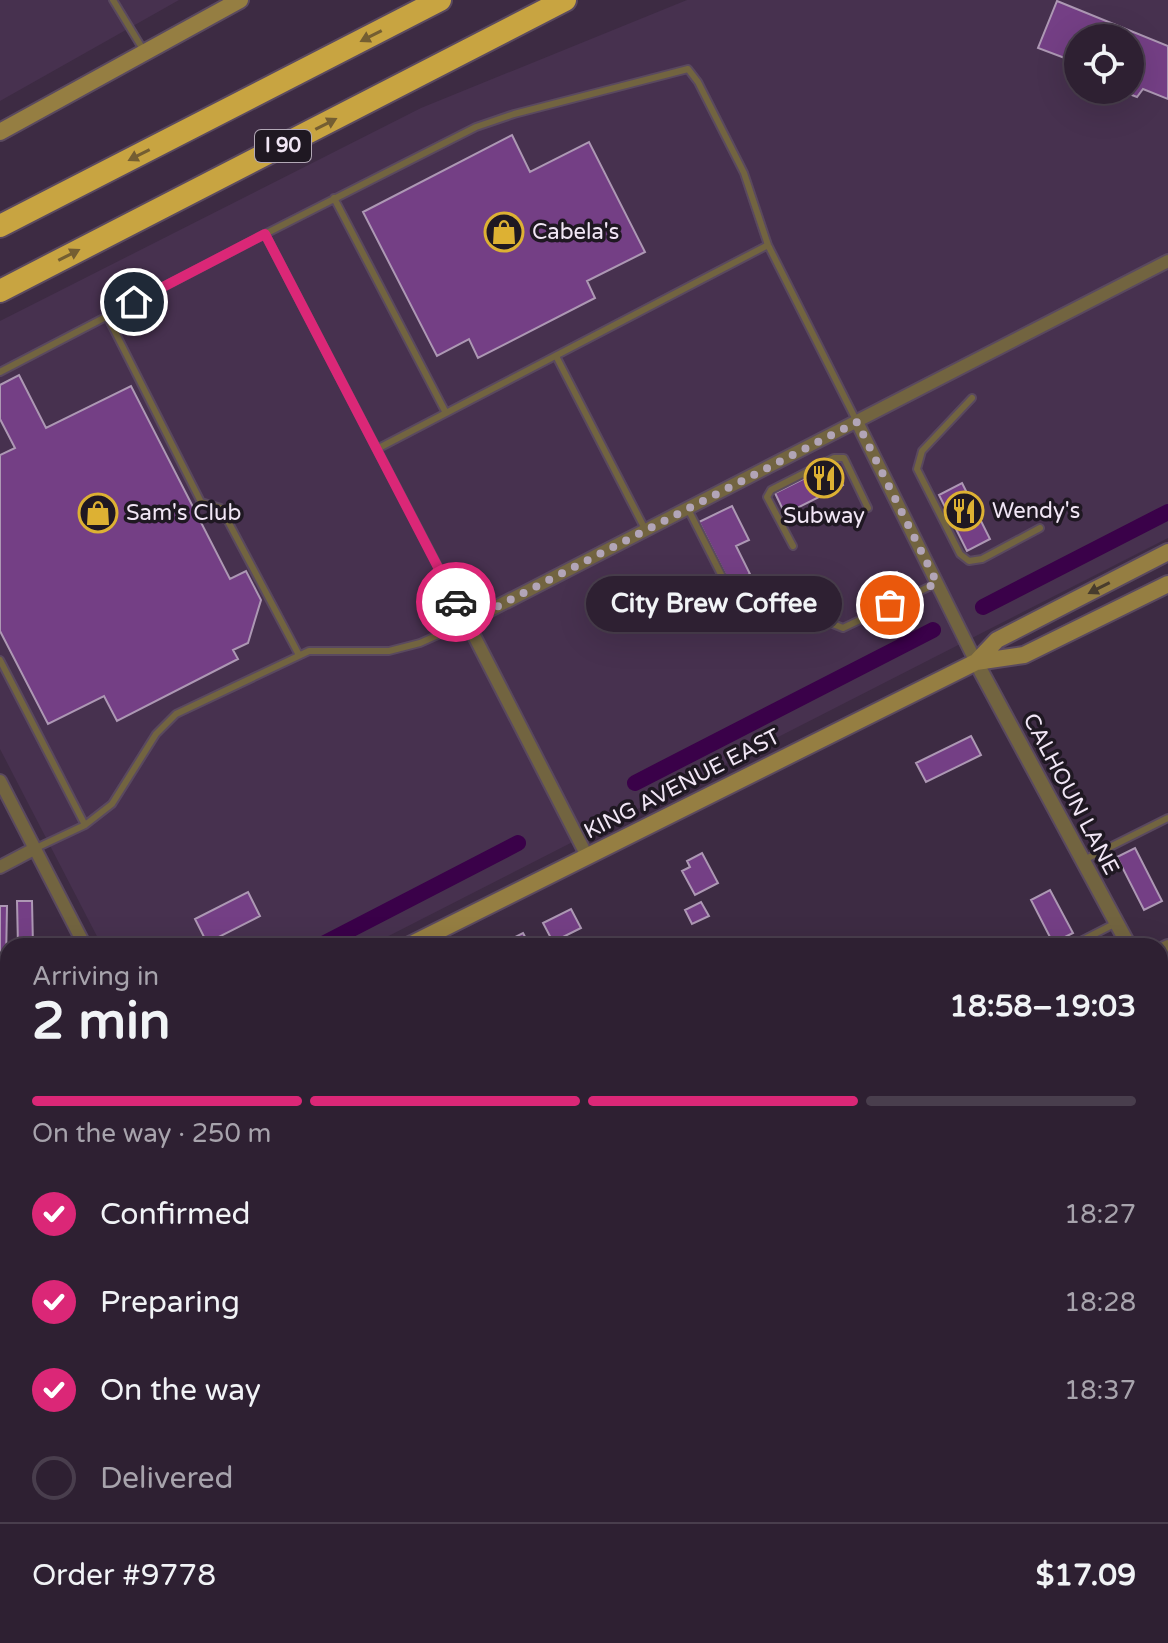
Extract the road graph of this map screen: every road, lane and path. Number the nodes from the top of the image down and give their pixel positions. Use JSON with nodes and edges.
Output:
{"nodes":[{"id":1,"x":113,"y":0,"type":"edge"},
{"id":2,"x":240,"y":0,"type":"edge"},
{"id":3,"x":440,"y":0,"type":"edge"},
{"id":4,"x":565,"y":0,"type":"edge"},
{"id":5,"x":583,"y":0,"type":"edge"},
{"id":6,"x":511,"y":28,"type":"junction"},
{"id":7,"x":144,"y":51,"type":"junction"},
{"id":8,"x":0,"y":132,"type":"edge"},
{"id":9,"x":334,"y":198,"type":"junction"},
{"id":10,"x":0,"y":226,"type":"edge"},
{"id":11,"x":265,"y":234,"type":"junction"},
{"id":12,"x":768,"y":245,"type":"junction"},
{"id":13,"x":1168,"y":261,"type":"edge"},
{"id":14,"x":0,"y":291,"type":"edge"},
{"id":15,"x":107,"y":316,"type":"junction"},
{"id":16,"x":556,"y":356,"type":"junction"},
{"id":17,"x":0,"y":372,"type":"edge"},
{"id":18,"x":972,"y":398,"type":"dead end"},
{"id":19,"x":446,"y":413,"type":"junction"},
{"id":20,"x":857,"y":422,"type":"junction"},
{"id":21,"x":377,"y":449,"type":"junction"},
{"id":22,"x":868,"y":508,"type":"dead end"},
{"id":23,"x":688,"y":509,"type":"junction"},
{"id":24,"x":1040,"y":528,"type":"dead end"},
{"id":25,"x":646,"y":531,"type":"junction"},
{"id":26,"x":793,"y":546,"type":"dead end"},
{"id":27,"x":1168,"y":552,"type":"edge"},
{"id":28,"x":812,"y":581,"type":"dead end"},
{"id":29,"x":937,"y":583,"type":"junction"},
{"id":30,"x":1168,"y":584,"type":"edge"},
{"id":31,"x":742,"y":616,"type":"dead end"},
{"id":32,"x":467,"y":622,"type":"junction"},
{"id":33,"x":299,"y":655,"type":"junction"},
{"id":34,"x":0,"y":660,"type":"edge"},
{"id":35,"x":976,"y":662,"type":"junction"},
{"id":36,"x":0,"y":781,"type":"edge"},
{"id":37,"x":1168,"y":818,"type":"edge"},
{"id":38,"x":85,"y":825,"type":"junction"},
{"id":39,"x":34,"y":849,"type":"junction"},
{"id":40,"x":587,"y":856,"type":"junction"},
{"id":41,"x":1082,"y":861,"type":"junction"},
{"id":42,"x":0,"y":867,"type":"edge"},
{"id":43,"x":1116,"y":923,"type":"junction"},
{"id":44,"x":76,"y":938,"type":"edge"},
{"id":45,"x":424,"y":938,"type":"edge"},
{"id":46,"x":1087,"y":938,"type":"edge"},
{"id":47,"x":1124,"y":938,"type":"edge"}],
"edges":[{"from":1,"to":7,"type":"lane"},
{"from":2,"to":7,"type":"main road"},
{"from":3,"to":10,"type":"highway","number":"I 90","one_way":true},
{"from":4,"to":6,"type":"highway","number":"I 90"},
{"from":5,"to":6,"type":"highway"},
{"from":14,"to":6,"type":"highway","number":"I 90","one_way":true},
{"from":7,"to":8,"type":"main road"},
{"from":9,"to":11,"type":"lane"},
{"from":9,"to":12,"type":"lane"},
{"from":9,"to":19,"type":"lane"},
{"from":11,"to":15,"type":"lane"},
{"from":11,"to":21,"type":"lane"},
{"from":12,"to":16,"type":"lane"},
{"from":12,"to":20,"type":"lane"},
{"from":13,"to":20,"type":"street"},
{"from":15,"to":17,"type":"lane"},
{"from":15,"to":33,"type":"lane"},
{"from":16,"to":19,"type":"lane"},
{"from":16,"to":25,"type":"lane"},
{"from":18,"to":24,"type":"lane"},
{"from":19,"to":21,"type":"lane"},
{"from":20,"to":23,"type":"street"},
{"from":20,"to":29,"type":"street"},
{"from":21,"to":32,"type":"lane"},
{"from":22,"to":26,"type":"lane"},
{"from":23,"to":25,"type":"street"},
{"from":23,"to":31,"type":"lane"},
{"from":25,"to":32,"type":"street"},
{"from":27,"to":35,"type":"main road","name":"KING AVENUE EAST","one_way":true},
{"from":28,"to":29,"type":"lane"},
{"from":29,"to":35,"type":"street"},
{"from":30,"to":35,"type":"main road","name":"KING AVENUE EAST"},
{"from":32,"to":33,"type":"lane"},
{"from":32,"to":40,"type":"street"},
{"from":33,"to":38,"type":"lane"},
{"from":34,"to":38,"type":"lane"},
{"from":35,"to":40,"type":"main road","name":"KING AVENUE EAST"},
{"from":35,"to":41,"type":"street","name":"CALHOUN LANE"},
{"from":36,"to":39,"type":"street"},
{"from":37,"to":41,"type":"lane"},
{"from":38,"to":39,"type":"lane"},
{"from":39,"to":42,"type":"street"},
{"from":39,"to":44,"type":"street"},
{"from":40,"to":45,"type":"main road","name":"KING AVENUE EAST"},
{"from":41,"to":43,"type":"street","name":"CALHOUN LANE"},
{"from":43,"to":46,"type":"lane"},
{"from":43,"to":47,"type":"street","name":"CALHOUN LANE"}]}
